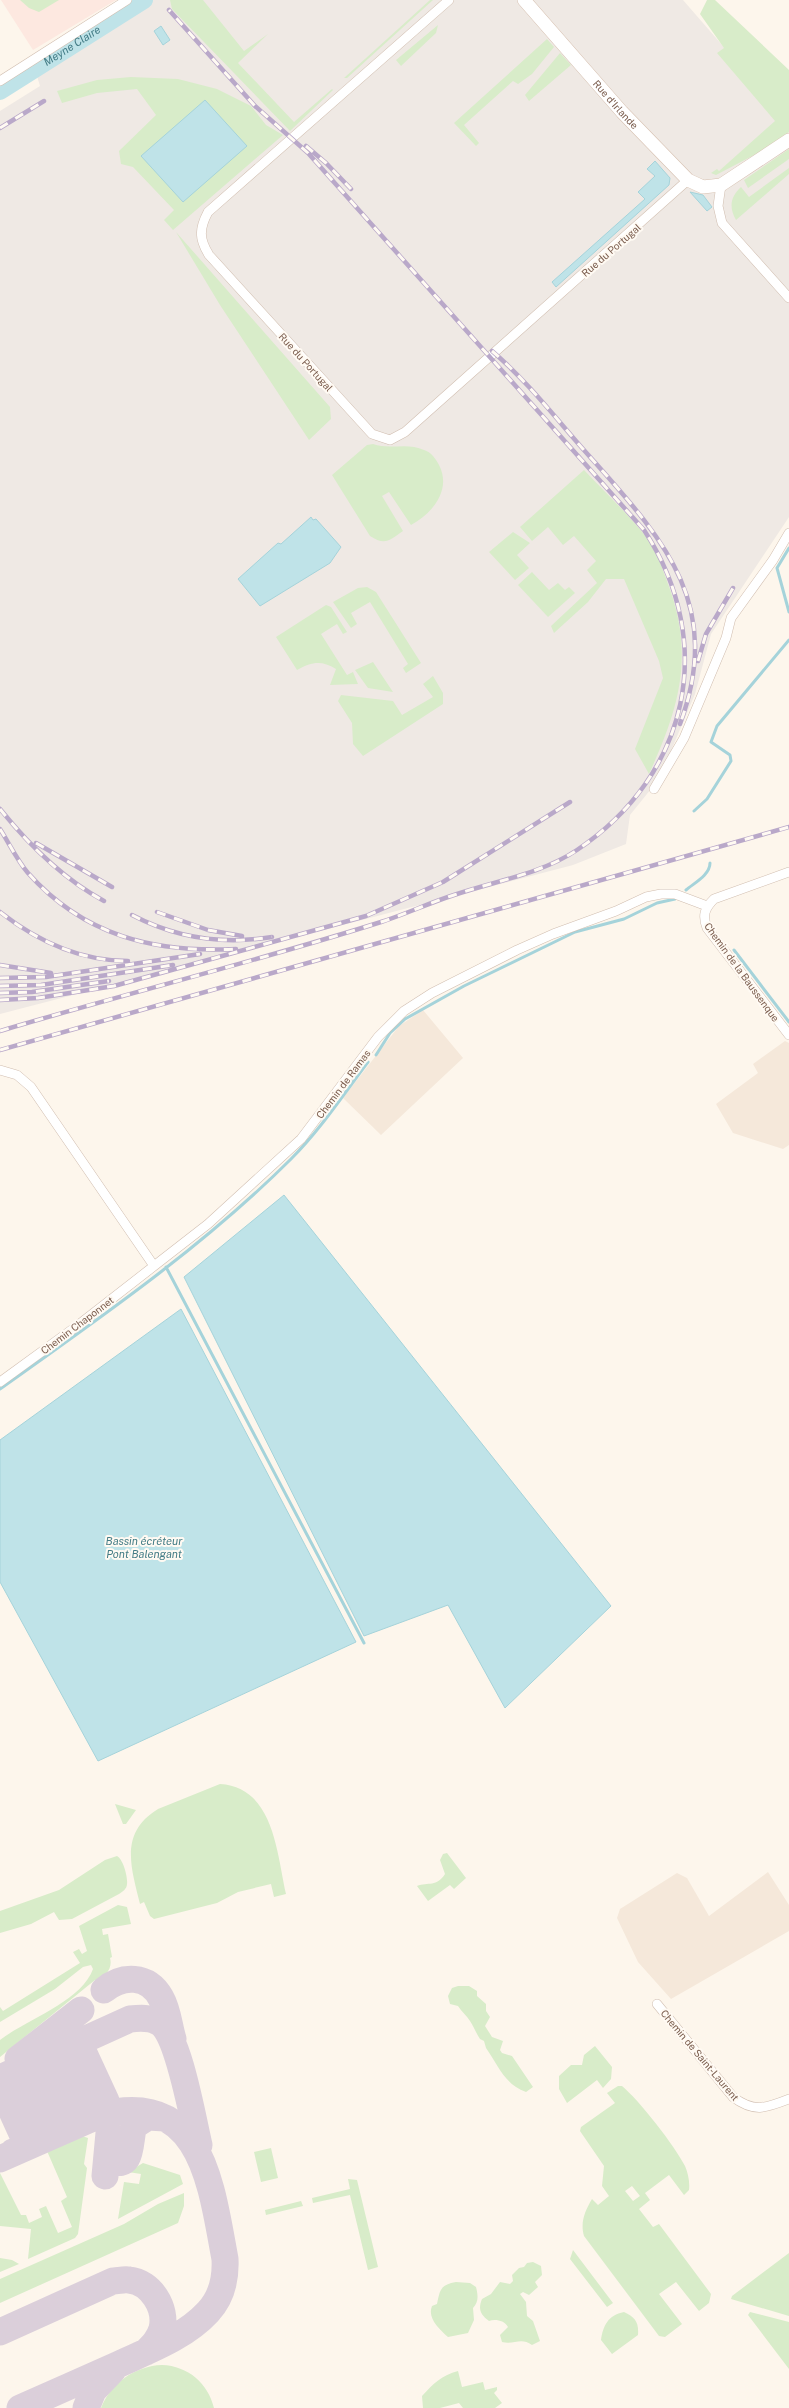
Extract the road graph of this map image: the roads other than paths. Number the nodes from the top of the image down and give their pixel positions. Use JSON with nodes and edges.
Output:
{"nodes":[{"id":1,"x":127,"y":0,"type":"edge"},
{"id":2,"x":449,"y":0,"type":"edge"},
{"id":3,"x":524,"y":0,"type":"edge"},
{"id":4,"x":0,"y":81,"type":"edge"},
{"id":5,"x":789,"y":140,"type":"edge"},
{"id":6,"x":688,"y":180,"type":"junction"},
{"id":7,"x":721,"y":185,"type":"junction"},
{"id":8,"x":789,"y":298,"type":"edge"},
{"id":9,"x":789,"y":533,"type":"edge"},
{"id":10,"x":654,"y":789,"type":"dead end"},
{"id":11,"x":789,"y":872,"type":"edge"},
{"id":12,"x":707,"y":906,"type":"junction"},
{"id":13,"x":789,"y":1035,"type":"edge"},
{"id":14,"x":0,"y":1070,"type":"edge"},
{"id":15,"x":154,"y":1266,"type":"junction"},
{"id":16,"x":0,"y":1382,"type":"edge"},
{"id":17,"x":657,"y":2004,"type":"dead end"},
{"id":18,"x":789,"y":2099,"type":"edge"}],
"edges":[{"from":1,"to":4,"type":"street"},
{"from":2,"to":6,"type":"street","name":"Rue du Portugal"},
{"from":3,"to":6,"type":"street","name":"Rue d'Irlande"},
{"from":5,"to":7,"type":"street"},
{"from":6,"to":7,"type":"street","name":"Rue d'Irlande"},
{"from":7,"to":8,"type":"street"},
{"from":9,"to":10,"type":"street"},
{"from":11,"to":12,"type":"street"},
{"from":12,"to":13,"type":"street","name":"Chemin de la Baussenque"},
{"from":12,"to":15,"type":"street","name":"Chemin de Ramas"},
{"from":14,"to":15,"type":"street"},
{"from":15,"to":16,"type":"street","name":"Chemin Chaponnet"},
{"from":17,"to":18,"type":"street","name":"Chemin de Saint-Laurent"}]}
